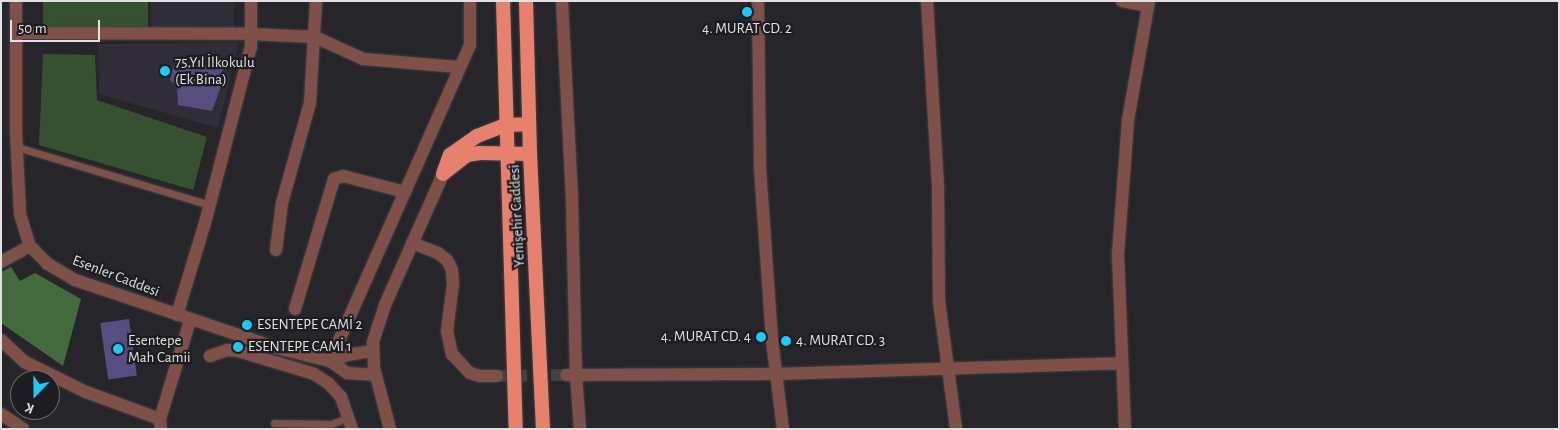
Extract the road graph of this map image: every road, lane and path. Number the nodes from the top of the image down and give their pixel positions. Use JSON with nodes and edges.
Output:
{"nodes":[{"id":1,"x":16,"y":1,"type":"edge"},
{"id":2,"x":250,"y":1,"type":"edge"},
{"id":3,"x":470,"y":1,"type":"edge"},
{"id":4,"x":502,"y":1,"type":"edge"},
{"id":5,"x":526,"y":1,"type":"edge"},
{"id":6,"x":562,"y":1,"type":"edge"},
{"id":7,"x":927,"y":1,"type":"edge"},
{"id":8,"x":1122,"y":1,"type":"edge"},
{"id":9,"x":319,"y":2,"type":"edge"},
{"id":10,"x":759,"y":2,"type":"edge"},
{"id":11,"x":1149,"y":4,"type":"edge"},
{"id":12,"x":16,"y":33,"type":"junction"},
{"id":13,"x":251,"y":34,"type":"junction"},
{"id":14,"x":315,"y":36,"type":"junction"},
{"id":15,"x":458,"y":67,"type":"junction"},
{"id":16,"x":529,"y":124,"type":"junction"},
{"id":17,"x":506,"y":125,"type":"junction"},
{"id":18,"x":17,"y":147,"type":"junction"},
{"id":19,"x":507,"y":154,"type":"junction"},
{"id":20,"x":530,"y":154,"type":"junction"},
{"id":21,"x":443,"y":174,"type":"junction"},
{"id":22,"x":405,"y":192,"type":"junction"},
{"id":23,"x":210,"y":205,"type":"junction"},
{"id":24,"x":412,"y":243,"type":"junction"},
{"id":25,"x":30,"y":246,"type":"junction"},
{"id":26,"x":276,"y":250,"type":"dead end"},
{"id":27,"x":1,"y":262,"type":"edge"},
{"id":28,"x":295,"y":309,"type":"dead end"},
{"id":29,"x":177,"y":315,"type":"junction"},
{"id":30,"x":190,"y":320,"type":"junction"},
{"id":31,"x":1,"y":340,"type":"edge"},
{"id":32,"x":374,"y":352,"type":"junction"},
{"id":33,"x":210,"y":356,"type":"dead end"},
{"id":34,"x":330,"y":361,"type":"junction"},
{"id":35,"x":1121,"y":363,"type":"junction"},
{"id":36,"x":948,"y":367,"type":"junction"},
{"id":37,"x":776,"y":374,"type":"junction"},
{"id":38,"x":376,"y":375,"type":"junction"},
{"id":39,"x":571,"y":375,"type":"junction"},
{"id":40,"x":498,"y":376,"type":"tunnel mouth"},
{"id":41,"x":1,"y":414,"type":"edge"},
{"id":42,"x":274,"y":423,"type":"dead end"},
{"id":43,"x":350,"y":423,"type":"edge"},
{"id":44,"x":160,"y":424,"type":"edge"},
{"id":45,"x":23,"y":429,"type":"edge"},
{"id":46,"x":390,"y":429,"type":"edge"},
{"id":47,"x":516,"y":429,"type":"edge"},
{"id":48,"x":544,"y":429,"type":"edge"},
{"id":49,"x":580,"y":429,"type":"edge"},
{"id":50,"x":783,"y":429,"type":"edge"},
{"id":51,"x":956,"y":429,"type":"edge"},
{"id":52,"x":1125,"y":429,"type":"edge"}],
"edges":[{"from":1,"to":12,"type":"street","name":"Esenler Caddesi"},
{"from":2,"to":13,"type":"street"},
{"from":3,"to":15,"type":"street"},
{"from":4,"to":17,"type":"highway","name":"Yenişehir Caddesi"},
{"from":5,"to":16,"type":"highway","name":"Yenişehir Caddesi"},
{"from":6,"to":39,"type":"street"},
{"from":7,"to":36,"type":"street"},
{"from":8,"to":11,"type":"street"},
{"from":9,"to":14,"type":"street"},
{"from":10,"to":37,"type":"street"},
{"from":11,"to":35,"type":"street"},
{"from":12,"to":13,"type":"street"},
{"from":12,"to":18,"type":"street","name":"Esenler Caddesi"},
{"from":13,"to":14,"type":"street"},
{"from":13,"to":23,"type":"street"},
{"from":14,"to":15,"type":"street"},
{"from":14,"to":26,"type":"street"},
{"from":15,"to":22,"type":"street"},
{"from":16,"to":17,"type":"highway"},
{"from":16,"to":20,"type":"highway","name":"Yenişehir Caddesi"},
{"from":17,"to":19,"type":"highway","name":"Yenişehir Caddesi"},
{"from":17,"to":21,"type":"highway"},
{"from":18,"to":23,"type":"lane"},
{"from":18,"to":25,"type":"street","name":"Esenler Caddesi"},
{"from":19,"to":20,"type":"highway"},
{"from":19,"to":21,"type":"highway"},
{"from":19,"to":47,"type":"highway","name":"Yenişehir Caddesi"},
{"from":20,"to":48,"type":"highway","name":"Yenişehir Caddesi"},
{"from":21,"to":24,"type":"street"},
{"from":22,"to":28,"type":"street"},
{"from":22,"to":34,"type":"street"},
{"from":23,"to":29,"type":"street"},
{"from":24,"to":32,"type":"street"},
{"from":24,"to":40,"type":"street"},
{"from":25,"to":27,"type":"street"},
{"from":25,"to":29,"type":"street","name":"Esenler Caddesi"},
{"from":29,"to":30,"type":"street","name":"Esenler Caddesi"},
{"from":30,"to":34,"type":"street","name":"Esenler Caddesi"},
{"from":30,"to":44,"type":"street"},
{"from":31,"to":44,"type":"street"},
{"from":32,"to":34,"type":"street"},
{"from":32,"to":38,"type":"street"},
{"from":33,"to":43,"type":"street"},
{"from":34,"to":38,"type":"street","name":"Esenler Caddesi"},
{"from":35,"to":36,"type":"street"},
{"from":35,"to":52,"type":"street"},
{"from":36,"to":37,"type":"street"},
{"from":36,"to":51,"type":"street"},
{"from":37,"to":39,"type":"street"},
{"from":37,"to":50,"type":"street"},
{"from":38,"to":46,"type":"street"},
{"from":39,"to":49,"type":"street"},
{"from":41,"to":45,"type":"street"},
{"from":42,"to":43,"type":"lane"}]}
